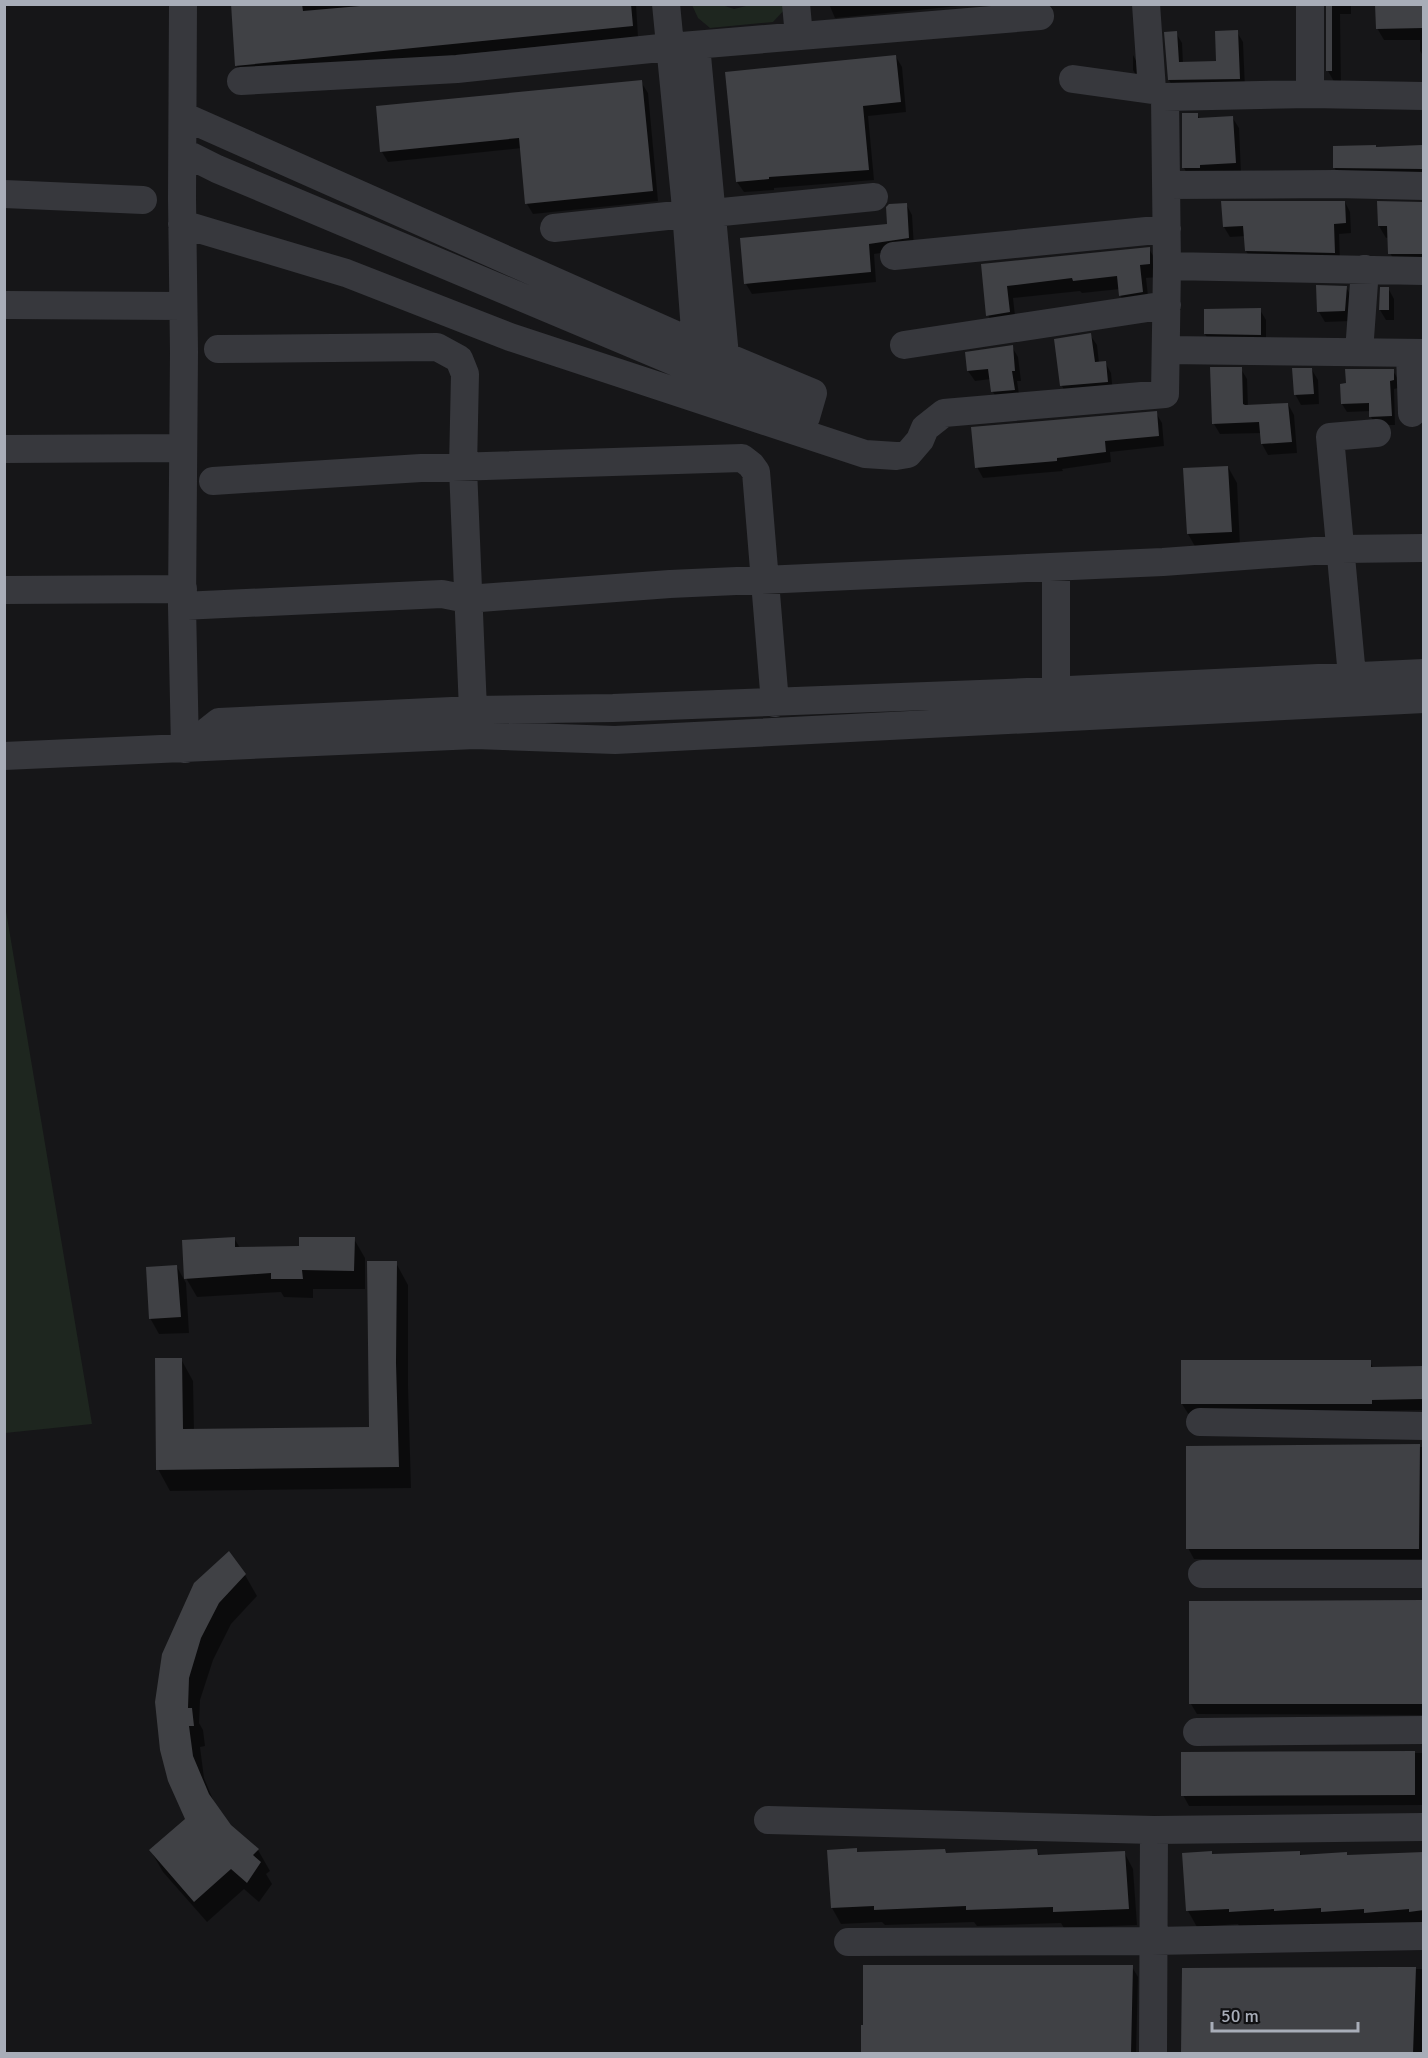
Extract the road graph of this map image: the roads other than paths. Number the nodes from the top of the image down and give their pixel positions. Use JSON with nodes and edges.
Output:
{"nodes":[{"id":1,"x":183,"y":4,"type":"edge"},
{"id":2,"x":666,"y":4,"type":"edge"},
{"id":3,"x":796,"y":4,"type":"edge"},
{"id":4,"x":1146,"y":4,"type":"edge"},
{"id":5,"x":1310,"y":4,"type":"edge"},
{"id":6,"x":1040,"y":16,"type":"dead end"},
{"id":7,"x":799,"y":36,"type":"junction"},
{"id":8,"x":683,"y":46,"type":"junction"},
{"id":9,"x":1073,"y":79,"type":"dead end"},
{"id":10,"x":241,"y":81,"type":"dead end"},
{"id":11,"x":1159,"y":93,"type":"junction"},
{"id":12,"x":1310,"y":94,"type":"junction"},
{"id":13,"x":1424,"y":96,"type":"edge"},
{"id":14,"x":183,"y":116,"type":"junction"},
{"id":15,"x":183,"y":152,"type":"junction"},
{"id":16,"x":1166,"y":185,"type":"junction"},
{"id":17,"x":1424,"y":186,"type":"edge"},
{"id":18,"x":4,"y":194,"type":"edge"},
{"id":19,"x":874,"y":196,"type":"dead end"},
{"id":20,"x":143,"y":200,"type":"dead end"},
{"id":21,"x":699,"y":214,"type":"junction"},
{"id":22,"x":182,"y":224,"type":"junction"},
{"id":23,"x":554,"y":228,"type":"dead end"},
{"id":24,"x":1167,"y":229,"type":"junction"},
{"id":25,"x":894,"y":256,"type":"dead end"},
{"id":26,"x":1167,"y":266,"type":"junction"},
{"id":27,"x":1365,"y":269,"type":"junction"},
{"id":28,"x":1424,"y":271,"type":"edge"},
{"id":29,"x":4,"y":305,"type":"edge"},
{"id":30,"x":1167,"y":305,"type":"junction"},
{"id":31,"x":183,"y":306,"type":"junction"},
{"id":32,"x":696,"y":344,"type":"junction"},
{"id":33,"x":904,"y":345,"type":"dead end"},
{"id":34,"x":218,"y":349,"type":"dead end"},
{"id":35,"x":1167,"y":350,"type":"junction"},
{"id":36,"x":1359,"y":352,"type":"junction"},
{"id":37,"x":1417,"y":353,"type":"edge"},
{"id":38,"x":725,"y":356,"type":"junction"},
{"id":39,"x":1412,"y":413,"type":"dead end"},
{"id":40,"x":1377,"y":433,"type":"dead end"},
{"id":41,"x":183,"y":448,"type":"junction"},
{"id":42,"x":4,"y":449,"type":"edge"},
{"id":43,"x":463,"y":468,"type":"junction"},
{"id":44,"x":213,"y":481,"type":"dead end"},
{"id":45,"x":1424,"y":548,"type":"edge"},
{"id":46,"x":1341,"y":549,"type":"junction"},
{"id":47,"x":1056,"y":567,"type":"junction"},
{"id":48,"x":764,"y":579,"type":"junction"},
{"id":49,"x":4,"y":590,"type":"edge"},
{"id":50,"x":182,"y":598,"type":"junction"},
{"id":51,"x":467,"y":599,"type":"junction"},
{"id":52,"x":1424,"y":674,"type":"edge"},
{"id":53,"x":1352,"y":676,"type":"junction"},
{"id":54,"x":1424,"y":699,"type":"edge"},
{"id":55,"x":775,"y":703,"type":"junction"},
{"id":56,"x":719,"y":704,"type":"junction"},
{"id":57,"x":1057,"y":704,"type":"junction"},
{"id":58,"x":473,"y":710,"type":"junction"},
{"id":59,"x":721,"y":734,"type":"junction"},
{"id":60,"x":185,"y":749,"type":"junction"},
{"id":61,"x":4,"y":756,"type":"edge"},
{"id":62,"x":1200,"y":1422,"type":"dead end"},
{"id":63,"x":1424,"y":1426,"type":"edge"},
{"id":64,"x":1202,"y":1574,"type":"dead end"},
{"id":65,"x":1424,"y":1574,"type":"edge"},
{"id":66,"x":1424,"y":1730,"type":"edge"},
{"id":67,"x":1197,"y":1732,"type":"dead end"},
{"id":68,"x":768,"y":1820,"type":"dead end"},
{"id":69,"x":1424,"y":1827,"type":"edge"},
{"id":70,"x":1154,"y":1830,"type":"junction"},
{"id":71,"x":1424,"y":1936,"type":"edge"},
{"id":72,"x":1154,"y":1941,"type":"junction"},
{"id":73,"x":848,"y":1942,"type":"dead end"},
{"id":74,"x":1154,"y":2054,"type":"edge"}],
"edges":[{"from":1,"to":14,"type":"street"},
{"from":2,"to":8,"type":"street"},
{"from":3,"to":7,"type":"street"},
{"from":4,"to":11,"type":"street"},
{"from":5,"to":12,"type":"street"},
{"from":6,"to":7,"type":"street"},
{"from":7,"to":8,"type":"street"},
{"from":8,"to":10,"type":"street"},
{"from":8,"to":21,"type":"street"},
{"from":9,"to":11,"type":"street"},
{"from":11,"to":12,"type":"street"},
{"from":11,"to":16,"type":"street"},
{"from":12,"to":13,"type":"street"},
{"from":14,"to":15,"type":"street"},
{"from":14,"to":32,"type":"street"},
{"from":15,"to":22,"type":"street"},
{"from":15,"to":38,"type":"street"},
{"from":16,"to":17,"type":"street"},
{"from":16,"to":24,"type":"street"},
{"from":18,"to":20,"type":"street"},
{"from":19,"to":21,"type":"street"},
{"from":21,"to":23,"type":"street"},
{"from":21,"to":32,"type":"street"},
{"from":21,"to":38,"type":"street"},
{"from":22,"to":31,"type":"street"},
{"from":22,"to":35,"type":"street"},
{"from":24,"to":25,"type":"street"},
{"from":24,"to":26,"type":"street"},
{"from":26,"to":27,"type":"street"},
{"from":26,"to":30,"type":"street"},
{"from":27,"to":28,"type":"street"},
{"from":27,"to":36,"type":"street"},
{"from":29,"to":31,"type":"street"},
{"from":30,"to":33,"type":"street"},
{"from":30,"to":35,"type":"street"},
{"from":31,"to":41,"type":"street"},
{"from":32,"to":38,"type":"street"},
{"from":34,"to":43,"type":"street"},
{"from":35,"to":36,"type":"street"},
{"from":36,"to":37,"type":"street"},
{"from":37,"to":39,"type":"street"},
{"from":40,"to":46,"type":"street"},
{"from":41,"to":42,"type":"street"},
{"from":41,"to":50,"type":"street"},
{"from":43,"to":44,"type":"street"},
{"from":43,"to":48,"type":"street"},
{"from":43,"to":51,"type":"street"},
{"from":45,"to":46,"type":"street"},
{"from":46,"to":47,"type":"street"},
{"from":46,"to":53,"type":"street"},
{"from":47,"to":48,"type":"street"},
{"from":47,"to":57,"type":"street"},
{"from":48,"to":51,"type":"street"},
{"from":48,"to":55,"type":"street"},
{"from":49,"to":50,"type":"street"},
{"from":50,"to":51,"type":"street"},
{"from":50,"to":60,"type":"street"},
{"from":51,"to":58,"type":"street"},
{"from":52,"to":53,"type":"street"},
{"from":53,"to":57,"type":"street"},
{"from":54,"to":57,"type":"street"},
{"from":55,"to":56,"type":"street"},
{"from":55,"to":57,"type":"street"},
{"from":56,"to":58,"type":"street"},
{"from":56,"to":59,"type":"street"},
{"from":57,"to":59,"type":"street"},
{"from":58,"to":60,"type":"street"},
{"from":59,"to":60,"type":"street"},
{"from":60,"to":61,"type":"street"},
{"from":62,"to":63,"type":"street"},
{"from":64,"to":65,"type":"street"},
{"from":66,"to":67,"type":"street"},
{"from":68,"to":70,"type":"street"},
{"from":69,"to":70,"type":"street"},
{"from":70,"to":72,"type":"street"},
{"from":71,"to":72,"type":"street"},
{"from":72,"to":73,"type":"street"},
{"from":72,"to":74,"type":"street"}]}
